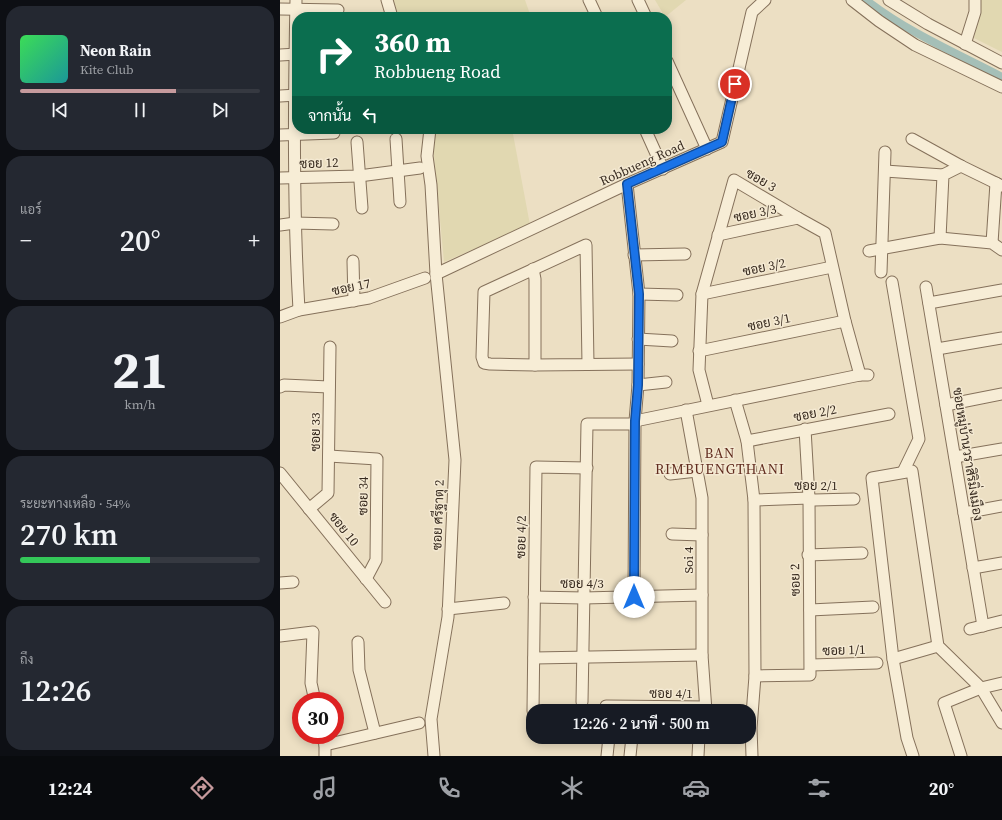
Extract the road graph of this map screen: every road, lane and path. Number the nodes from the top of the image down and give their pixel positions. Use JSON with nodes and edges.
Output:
{"nodes":[{"id":1,"x":387,"y":0,"type":"edge"},
{"id":2,"x":589,"y":0,"type":"edge"},
{"id":3,"x":638,"y":0,"type":"edge"},
{"id":4,"x":765,"y":0,"type":"edge"},
{"id":5,"x":852,"y":0,"type":"edge"},
{"id":6,"x":889,"y":0,"type":"edge"},
{"id":7,"x":975,"y":0,"type":"edge"},
{"id":8,"x":296,"y":5,"type":"edge"},
{"id":9,"x":280,"y":9,"type":"edge"},
{"id":10,"x":338,"y":10,"type":"dead end"},
{"id":11,"x":391,"y":12,"type":"edge"},
{"id":12,"x":595,"y":12,"type":"edge"},
{"id":13,"x":644,"y":12,"type":"edge"},
{"id":14,"x":965,"y":44,"type":"junction"},
{"id":15,"x":292,"y":54,"type":"edge"},
{"id":16,"x":280,"y":55,"type":"edge"},
{"id":17,"x":1002,"y":63,"type":"edge"},
{"id":18,"x":672,"y":73,"type":"edge"},
{"id":19,"x":1002,"y":87,"type":"edge"},
{"id":20,"x":292,"y":95,"type":"edge"},
{"id":21,"x":280,"y":96,"type":"edge"},
{"id":22,"x":314,"y":134,"type":"edge"},
{"id":23,"x":429,"y":134,"type":"edge"},
{"id":24,"x":647,"y":134,"type":"edge"},
{"id":25,"x":280,"y":135,"type":"edge"},
{"id":26,"x":295,"y":135,"type":"junction"},
{"id":27,"x":396,"y":139,"type":"dead end"},
{"id":28,"x":912,"y":139,"type":"dead end"},
{"id":29,"x":357,"y":142,"type":"dead end"},
{"id":30,"x":707,"y":149,"type":"junction"},
{"id":31,"x":885,"y":152,"type":"dead end"},
{"id":32,"x":961,"y":166,"type":"junction"},
{"id":33,"x":420,"y":168,"type":"dead end"},
{"id":34,"x":663,"y":169,"type":"junction"},
{"id":35,"x":398,"y":171,"type":"junction"},
{"id":36,"x":885,"y":171,"type":"junction"},
{"id":37,"x":944,"y":175,"type":"junction"},
{"id":38,"x":359,"y":176,"type":"junction"},
{"id":39,"x":280,"y":178,"type":"edge"},
{"id":40,"x":295,"y":178,"type":"junction"},
{"id":41,"x":627,"y":184,"type":"junction"},
{"id":42,"x":999,"y":185,"type":"edge"},
{"id":43,"x":400,"y":202,"type":"dead end"},
{"id":44,"x":362,"y":208,"type":"dead end"},
{"id":45,"x":798,"y":218,"type":"junction"},
{"id":46,"x":296,"y":223,"type":"junction"},
{"id":47,"x":332,"y":224,"type":"dead end"},
{"id":48,"x":280,"y":225,"type":"edge"},
{"id":49,"x":718,"y":234,"type":"junction"},
{"id":50,"x":940,"y":238,"type":"junction"},
{"id":51,"x":992,"y":243,"type":"junction"},
{"id":52,"x":882,"y":249,"type":"junction"},
{"id":53,"x":1002,"y":250,"type":"edge"},
{"id":54,"x":869,"y":252,"type":"dead end"},
{"id":55,"x":685,"y":254,"type":"dead end"},
{"id":56,"x":634,"y":255,"type":"junction"},
{"id":57,"x":353,"y":261,"type":"dead end"},
{"id":58,"x":832,"y":267,"type":"junction"},
{"id":59,"x":533,"y":269,"type":"junction"},
{"id":60,"x":881,"y":272,"type":"dead end"},
{"id":61,"x":436,"y":274,"type":"junction"},
{"id":62,"x":425,"y":278,"type":"dead end"},
{"id":63,"x":892,"y":282,"type":"dead end"},
{"id":64,"x":926,"y":287,"type":"dead end"},
{"id":65,"x":1002,"y":290,"type":"edge"},
{"id":66,"x":639,"y":294,"type":"junction"},
{"id":67,"x":702,"y":294,"type":"junction"},
{"id":68,"x":677,"y":295,"type":"dead end"},
{"id":69,"x":354,"y":301,"type":"junction"},
{"id":70,"x":929,"y":303,"type":"junction"},
{"id":71,"x":299,"y":310,"type":"junction"},
{"id":72,"x":280,"y":317,"type":"edge"},
{"id":73,"x":845,"y":321,"type":"junction"},
{"id":74,"x":1002,"y":338,"type":"edge"},
{"id":75,"x":638,"y":340,"type":"junction"},
{"id":76,"x":672,"y":341,"type":"dead end"},
{"id":77,"x":330,"y":347,"type":"dead end"},
{"id":78,"x":937,"y":349,"type":"junction"},
{"id":79,"x":699,"y":351,"type":"junction"},
{"id":80,"x":588,"y":364,"type":"junction"},
{"id":81,"x":638,"y":364,"type":"junction"},
{"id":82,"x":535,"y":365,"type":"junction"},
{"id":83,"x":666,"y":382,"type":"dead end"},
{"id":84,"x":638,"y":385,"type":"junction"},
{"id":85,"x":280,"y":387,"type":"edge"},
{"id":86,"x":329,"y":387,"type":"junction"},
{"id":87,"x":1002,"y":394,"type":"edge"},
{"id":88,"x":735,"y":400,"type":"junction"},
{"id":89,"x":708,"y":405,"type":"junction"},
{"id":90,"x":946,"y":405,"type":"junction"},
{"id":91,"x":686,"y":410,"type":"junction"},
{"id":92,"x":889,"y":414,"type":"dead end"},
{"id":93,"x":635,"y":422,"type":"junction"},
{"id":94,"x":805,"y":429,"type":"junction"},
{"id":95,"x":747,"y":441,"type":"junction"},
{"id":96,"x":1002,"y":449,"type":"edge"},
{"id":97,"x":329,"y":456,"type":"junction"},
{"id":98,"x":955,"y":457,"type":"junction"},
{"id":99,"x":587,"y":468,"type":"junction"},
{"id":100,"x":697,"y":471,"type":"junction"},
{"id":101,"x":903,"y":472,"type":"junction"},
{"id":102,"x":280,"y":473,"type":"edge"},
{"id":103,"x":670,"y":474,"type":"dead end"},
{"id":104,"x":808,"y":498,"type":"junction"},
{"id":105,"x":754,"y":500,"type":"junction"},
{"id":106,"x":854,"y":500,"type":"dead end"},
{"id":107,"x":1002,"y":506,"type":"edge"},
{"id":108,"x":309,"y":508,"type":"junction"},
{"id":109,"x":964,"y":513,"type":"junction"},
{"id":110,"x":672,"y":534,"type":"dead end"},
{"id":111,"x":702,"y":535,"type":"junction"},
{"id":112,"x":862,"y":553,"type":"dead end"},
{"id":113,"x":808,"y":555,"type":"junction"},
{"id":114,"x":1002,"y":563,"type":"edge"},
{"id":115,"x":973,"y":568,"type":"junction"},
{"id":116,"x":366,"y":579,"type":"junction"},
{"id":117,"x":293,"y":582,"type":"dead end"},
{"id":118,"x":280,"y":583,"type":"edge"},
{"id":119,"x":702,"y":595,"type":"junction"},
{"id":120,"x":534,"y":597,"type":"junction"},
{"id":121,"x":634,"y":597,"type":"junction"},
{"id":122,"x":584,"y":598,"type":"junction"},
{"id":123,"x":385,"y":602,"type":"dead end"},
{"id":124,"x":504,"y":603,"type":"dead end"},
{"id":125,"x":873,"y":607,"type":"dead end"},
{"id":126,"x":448,"y":609,"type":"junction"},
{"id":127,"x":810,"y":610,"type":"junction"},
{"id":128,"x":1002,"y":621,"type":"edge"},
{"id":129,"x":983,"y":626,"type":"junction"},
{"id":130,"x":970,"y":629,"type":"dead end"},
{"id":131,"x":280,"y":636,"type":"edge"},
{"id":132,"x":358,"y":642,"type":"dead end"},
{"id":133,"x":938,"y":646,"type":"junction"},
{"id":134,"x":702,"y":655,"type":"junction"},
{"id":135,"x":583,"y":657,"type":"junction"},
{"id":136,"x":534,"y":658,"type":"junction"},
{"id":137,"x":893,"y":659,"type":"junction"},
{"id":138,"x":877,"y":663,"type":"dead end"},
{"id":139,"x":811,"y":665,"type":"junction"},
{"id":140,"x":756,"y":676,"type":"junction"},
{"id":141,"x":1002,"y":683,"type":"edge"},
{"id":142,"x":981,"y":688,"type":"junction"},
{"id":143,"x":313,"y":692,"type":"edge"},
{"id":144,"x":582,"y":702,"type":"dead end"},
{"id":145,"x":533,"y":704,"type":"edge"},
{"id":146,"x":706,"y":704,"type":"edge"},
{"id":147,"x":753,"y":704,"type":"edge"},
{"id":148,"x":419,"y":723,"type":"dead end"},
{"id":149,"x":1002,"y":723,"type":"edge"},
{"id":150,"x":375,"y":733,"type":"junction"},
{"id":151,"x":608,"y":744,"type":"edge"},
{"id":152,"x":631,"y":744,"type":"edge"},
{"id":153,"x":699,"y":744,"type":"edge"},
{"id":154,"x":751,"y":744,"type":"edge"},
{"id":155,"x":325,"y":745,"type":"edge"},
{"id":156,"x":434,"y":756,"type":"edge"},
{"id":157,"x":607,"y":756,"type":"edge"},
{"id":158,"x":630,"y":756,"type":"edge"},
{"id":159,"x":698,"y":756,"type":"edge"},
{"id":160,"x":752,"y":756,"type":"edge"},
{"id":161,"x":913,"y":756,"type":"edge"},
{"id":162,"x":961,"y":756,"type":"edge"}],
"edges":[{"from":1,"to":11,"type":"street"},
{"from":2,"to":12,"type":"street"},
{"from":3,"to":13,"type":"street"},
{"from":4,"to":30,"type":"street","name":"Robbueng Road"},
{"from":5,"to":19,"type":"street"},
{"from":6,"to":14,"type":"street"},
{"from":7,"to":14,"type":"street"},
{"from":8,"to":9,"type":"street"},
{"from":8,"to":10,"type":"street"},
{"from":14,"to":17,"type":"street"},
{"from":15,"to":16,"type":"street"},
{"from":18,"to":30,"type":"street"},
{"from":20,"to":21,"type":"street"},
{"from":22,"to":26,"type":"street"},
{"from":23,"to":61,"type":"street","name":"ซอย ศรีฐาตุ 2"},
{"from":24,"to":34,"type":"street"},
{"from":25,"to":26,"type":"street"},
{"from":26,"to":40,"type":"street"},
{"from":27,"to":35,"type":"street"},
{"from":28,"to":32,"type":"street"},
{"from":29,"to":38,"type":"street","name":"ซอย 12"},
{"from":30,"to":34,"type":"street","name":"Robbueng Road"},
{"from":31,"to":36,"type":"street"},
{"from":32,"to":37,"type":"street"},
{"from":32,"to":42,"type":"street"},
{"from":33,"to":35,"type":"street","name":"ซอย 12"},
{"from":34,"to":41,"type":"street","name":"Robbueng Road"},
{"from":35,"to":38,"type":"street","name":"ซอย 12"},
{"from":35,"to":43,"type":"street"},
{"from":36,"to":37,"type":"street"},
{"from":36,"to":52,"type":"street"},
{"from":37,"to":50,"type":"street"},
{"from":38,"to":40,"type":"street","name":"ซอย 12"},
{"from":38,"to":44,"type":"street","name":"ซอย 12"},
{"from":39,"to":40,"type":"street","name":"ซอย 12"},
{"from":40,"to":46,"type":"street"},
{"from":41,"to":56,"type":"street"},
{"from":41,"to":61,"type":"street","name":"Robbueng Road"},
{"from":42,"to":51,"type":"street"},
{"from":45,"to":49,"type":"street","name":"ซอย 3/3"},
{"from":45,"to":49,"type":"street","name":"ซอย 3"},
{"from":45,"to":58,"type":"street","name":"ซอย 3"},
{"from":46,"to":47,"type":"street"},
{"from":46,"to":48,"type":"street"},
{"from":46,"to":71,"type":"street"},
{"from":49,"to":67,"type":"street","name":"ซอย 3"},
{"from":50,"to":51,"type":"street"},
{"from":50,"to":52,"type":"street"},
{"from":51,"to":53,"type":"street"},
{"from":52,"to":54,"type":"street"},
{"from":52,"to":60,"type":"street"},
{"from":55,"to":56,"type":"street"},
{"from":56,"to":66,"type":"street"},
{"from":57,"to":69,"type":"street"},
{"from":58,"to":67,"type":"street","name":"ซอย 3/2"},
{"from":58,"to":73,"type":"street","name":"ซอย 3"},
{"from":59,"to":80,"type":"street"},
{"from":59,"to":82,"type":"street"},
{"from":59,"to":82,"type":"street"},
{"from":61,"to":126,"type":"street","name":"ซอย ศรีฐาตุ 2"},
{"from":62,"to":69,"type":"street","name":"ซอย 17"},
{"from":63,"to":101,"type":"street"},
{"from":64,"to":70,"type":"street","name":"ซอยหมู่บ้านวราสิริมิ่งเมือง"},
{"from":65,"to":70,"type":"street"},
{"from":66,"to":68,"type":"street"},
{"from":66,"to":75,"type":"street"},
{"from":67,"to":79,"type":"street","name":"ซอย 3"},
{"from":69,"to":71,"type":"street","name":"ซอย 17"},
{"from":70,"to":78,"type":"street","name":"ซอยหมู่บ้านวราสิริมิ่งเมือง"},
{"from":71,"to":72,"type":"street","name":"ซอย 17"},
{"from":73,"to":79,"type":"street","name":"ซอย 3/1"},
{"from":73,"to":88,"type":"street","name":"ซอย 3"},
{"from":74,"to":78,"type":"street"},
{"from":75,"to":76,"type":"street"},
{"from":75,"to":81,"type":"street"},
{"from":77,"to":86,"type":"street","name":"ซอย 33"},
{"from":78,"to":90,"type":"street","name":"ซอยหมู่บ้านวราสิริมิ่งเมือง"},
{"from":79,"to":89,"type":"street","name":"ซอย 3"},
{"from":80,"to":81,"type":"street"},
{"from":80,"to":82,"type":"street"},
{"from":81,"to":84,"type":"street"},
{"from":83,"to":84,"type":"street"},
{"from":84,"to":93,"type":"street"},
{"from":85,"to":86,"type":"street"},
{"from":86,"to":97,"type":"street","name":"ซอย 33"},
{"from":87,"to":90,"type":"street"},
{"from":88,"to":89,"type":"street"},
{"from":88,"to":95,"type":"street"},
{"from":89,"to":91,"type":"street"},
{"from":90,"to":98,"type":"street","name":"ซอยหมู่บ้านวราสิริมิ่งเมือง"},
{"from":91,"to":93,"type":"street"},
{"from":91,"to":100,"type":"street","name":"Soi 4"},
{"from":92,"to":94,"type":"street","name":"ซอย 2/2"},
{"from":93,"to":99,"type":"street"},
{"from":93,"to":121,"type":"street"},
{"from":94,"to":95,"type":"street","name":"ซอย 2/2"},
{"from":94,"to":104,"type":"street","name":"ซอย 2"},
{"from":95,"to":105,"type":"street"},
{"from":96,"to":98,"type":"street"},
{"from":97,"to":108,"type":"street","name":"ซอย 33"},
{"from":97,"to":116,"type":"street","name":"ซอย 34"},
{"from":98,"to":109,"type":"street","name":"ซอยหมู่บ้านวราสิริมิ่งเมือง"},
{"from":99,"to":120,"type":"street","name":"ซอย 4/2"},
{"from":99,"to":122,"type":"street"},
{"from":100,"to":103,"type":"street"},
{"from":100,"to":111,"type":"street","name":"Soi 4"},
{"from":101,"to":133,"type":"street"},
{"from":101,"to":137,"type":"street"},
{"from":102,"to":108,"type":"street","name":"ซอย 10"},
{"from":104,"to":105,"type":"street","name":"ซอย 2/1"},
{"from":104,"to":106,"type":"street","name":"ซอย 2/1"},
{"from":104,"to":113,"type":"street","name":"ซอย 2"},
{"from":105,"to":140,"type":"street"},
{"from":107,"to":109,"type":"street"},
{"from":108,"to":116,"type":"street","name":"ซอย 10"},
{"from":109,"to":115,"type":"street","name":"ซอยหมู่บ้านวราสิริมิ่งเมือง"},
{"from":110,"to":111,"type":"street"},
{"from":111,"to":119,"type":"street","name":"Soi 4"},
{"from":112,"to":113,"type":"street"},
{"from":113,"to":127,"type":"street","name":"ซอย 2"},
{"from":114,"to":115,"type":"street"},
{"from":115,"to":129,"type":"street","name":"ซอยหมู่บ้านวราสิริมิ่งเมือง"},
{"from":116,"to":123,"type":"street","name":"ซอย 10"},
{"from":117,"to":118,"type":"street"},
{"from":119,"to":121,"type":"street","name":"ซอย 4/3"},
{"from":119,"to":134,"type":"street","name":"Soi 4"},
{"from":120,"to":122,"type":"street","name":"ซอย 4/3"},
{"from":120,"to":136,"type":"street","name":"ซอย 4/2"},
{"from":121,"to":122,"type":"street","name":"ซอย 4/3"},
{"from":122,"to":135,"type":"street"},
{"from":124,"to":126,"type":"street"},
{"from":125,"to":127,"type":"street"},
{"from":126,"to":156,"type":"street","name":"ซอย ศรีฐาตุ 2"},
{"from":127,"to":139,"type":"street","name":"ซอย 2"},
{"from":128,"to":129,"type":"street"},
{"from":129,"to":130,"type":"street"},
{"from":131,"to":143,"type":"street"},
{"from":132,"to":150,"type":"street"},
{"from":133,"to":137,"type":"street"},
{"from":133,"to":142,"type":"street"},
{"from":134,"to":135,"type":"street"},
{"from":134,"to":146,"type":"street","name":"Soi 4"},
{"from":135,"to":136,"type":"street"},
{"from":135,"to":144,"type":"street"},
{"from":136,"to":145,"type":"street","name":"ซอย 4/2"},
{"from":137,"to":161,"type":"street"},
{"from":138,"to":139,"type":"street","name":"ซอย 1/1"},
{"from":139,"to":140,"type":"street"},
{"from":140,"to":147,"type":"street"},
{"from":141,"to":142,"type":"street"},
{"from":142,"to":149,"type":"street"},
{"from":142,"to":162,"type":"street"},
{"from":148,"to":150,"type":"street"},
{"from":150,"to":155,"type":"street"},
{"from":151,"to":157,"type":"street"},
{"from":152,"to":158,"type":"street"},
{"from":153,"to":159,"type":"street"},
{"from":154,"to":160,"type":"street"}]}
